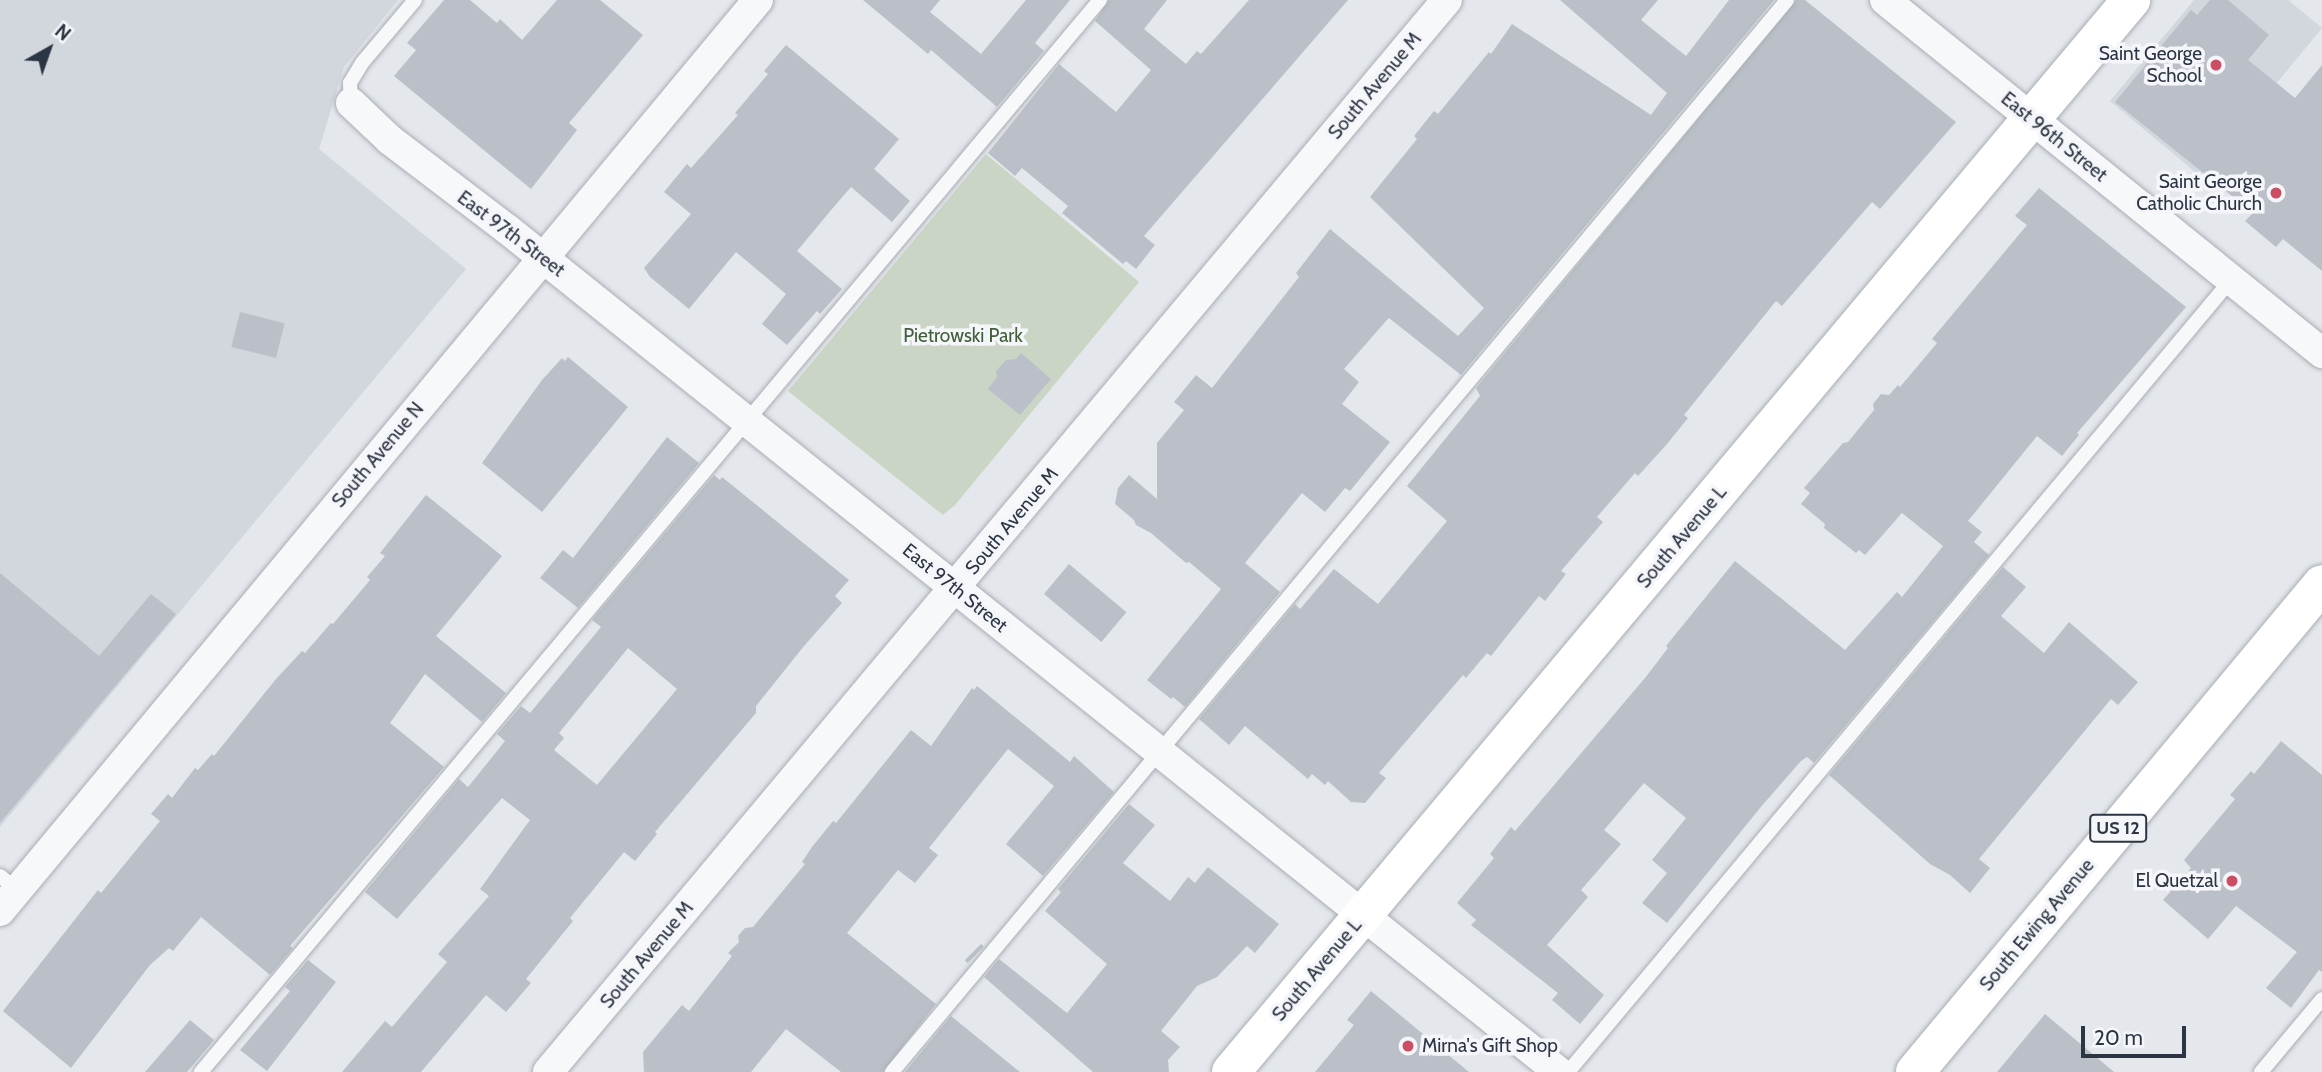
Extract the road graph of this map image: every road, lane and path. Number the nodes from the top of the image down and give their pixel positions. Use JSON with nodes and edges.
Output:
{"nodes":[{"id":1,"x":415,"y":0,"type":"edge"},
{"id":2,"x":758,"y":0,"type":"edge"},
{"id":3,"x":1100,"y":0,"type":"edge"},
{"id":4,"x":1447,"y":0,"type":"edge"},
{"id":5,"x":1787,"y":0,"type":"edge"},
{"id":6,"x":1885,"y":0,"type":"edge"},
{"id":7,"x":2131,"y":0,"type":"edge"},
{"id":8,"x":351,"y":103,"type":"joint"},
{"id":9,"x":2034,"y":119,"type":"junction"},
{"id":10,"x":542,"y":257,"type":"junction"},
{"id":11,"x":2231,"y":280,"type":"junction"},
{"id":12,"x":2322,"y":353,"type":"edge"},
{"id":13,"x":745,"y":420,"type":"junction"},
{"id":14,"x":2322,"y":584,"type":"edge"},
{"id":15,"x":956,"y":589,"type":"junction"},
{"id":16,"x":1159,"y":752,"type":"junction"},
{"id":17,"x":6,"y":892,"type":"edge"},
{"id":18,"x":1363,"y":915,"type":"junction"},
{"id":19,"x":2322,"y":999,"type":"edge"},
{"id":20,"x":201,"y":1072,"type":"edge"},
{"id":21,"x":548,"y":1072,"type":"edge"},
{"id":22,"x":892,"y":1072,"type":"edge"},
{"id":23,"x":1231,"y":1072,"type":"edge"},
{"id":24,"x":1559,"y":1072,"type":"edge"},
{"id":25,"x":1568,"y":1072,"type":"edge"},
{"id":26,"x":1914,"y":1072,"type":"edge"},
{"id":27,"x":2261,"y":1072,"type":"edge"}],
"edges":[{"from":1,"to":8,"type":"lane"},
{"from":2,"to":10,"type":"street","name":"South Avenue N"},
{"from":3,"to":13,"type":"lane"},
{"from":4,"to":15,"type":"street","name":"South Avenue M"},
{"from":5,"to":16,"type":"lane"},
{"from":6,"to":9,"type":"street","name":"East 96th Street"},
{"from":7,"to":9,"type":"street","name":"South Avenue L"},
{"from":8,"to":10,"type":"street","name":"East 97th Street"},
{"from":9,"to":11,"type":"street","name":"East 96th Street"},
{"from":9,"to":18,"type":"street","name":"South Avenue L"},
{"from":10,"to":13,"type":"street","name":"East 97th Street"},
{"from":10,"to":17,"type":"street","name":"South Avenue N"},
{"from":11,"to":12,"type":"street","name":"East 96th Street"},
{"from":11,"to":25,"type":"lane"},
{"from":13,"to":15,"type":"street","name":"East 97th Street"},
{"from":13,"to":20,"type":"lane"},
{"from":14,"to":26,"type":"street","name":"South Ewing Avenue","number":"US 12"},
{"from":15,"to":16,"type":"street","name":"East 97th Street"},
{"from":15,"to":21,"type":"street","name":"South Avenue M"},
{"from":16,"to":18,"type":"street","name":"East 97th Street"},
{"from":16,"to":22,"type":"lane"},
{"from":18,"to":23,"type":"street","name":"South Avenue L"},
{"from":18,"to":24,"type":"street","name":"East 97th Street"},
{"from":19,"to":27,"type":"lane"}]}
